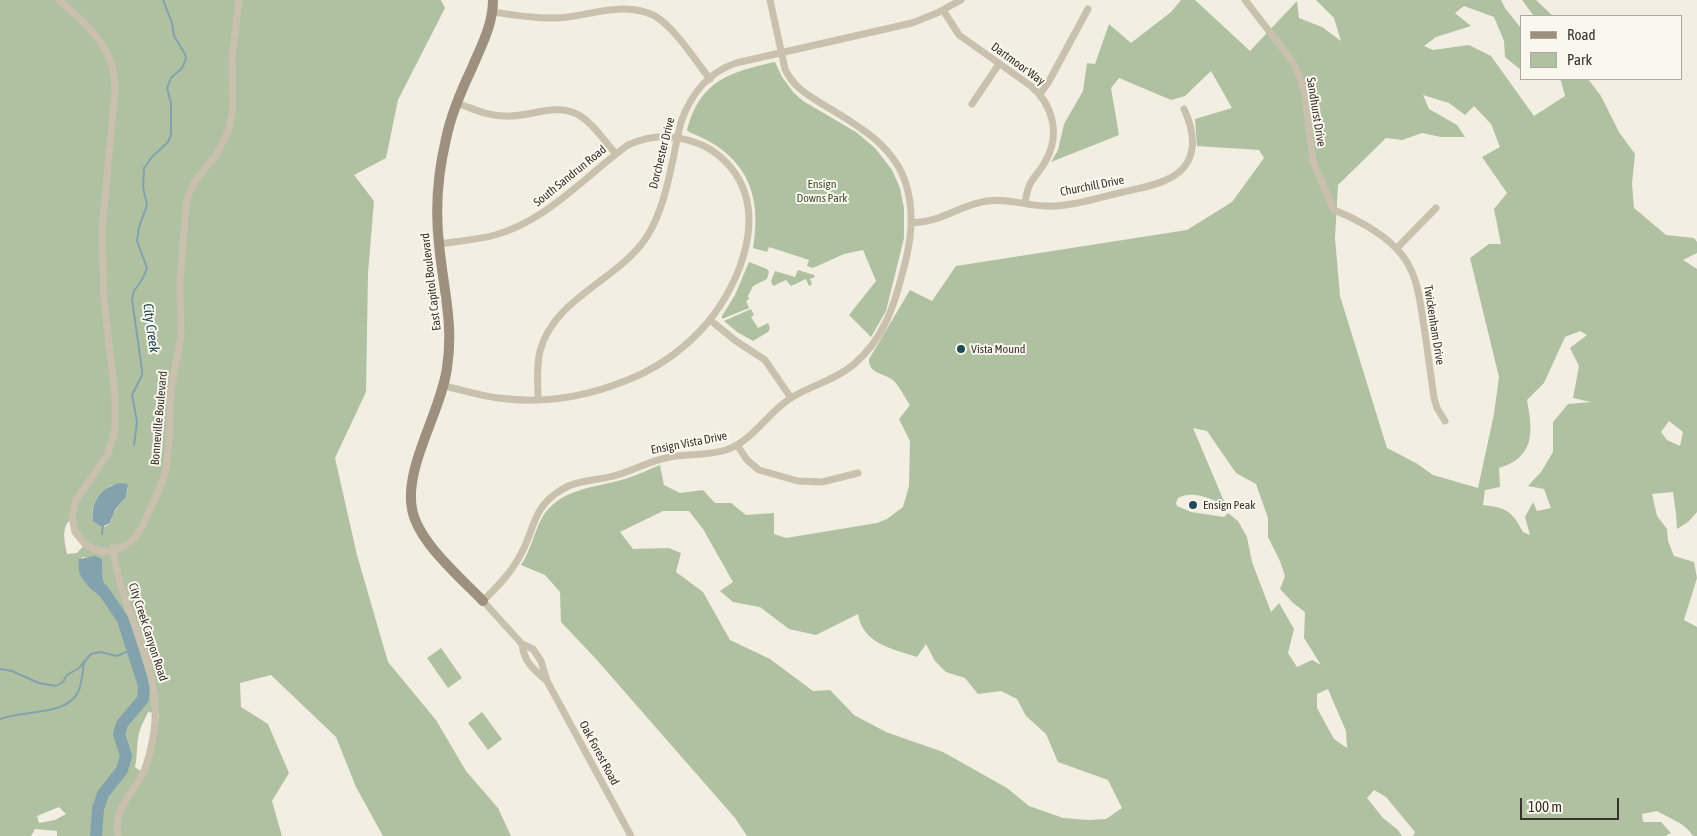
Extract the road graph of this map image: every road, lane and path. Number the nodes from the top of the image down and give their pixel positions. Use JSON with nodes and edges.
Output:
{"nodes":[{"id":1,"x":59,"y":0,"type":"edge"},
{"id":2,"x":239,"y":0,"type":"edge"},
{"id":3,"x":493,"y":0,"type":"edge"},
{"id":4,"x":770,"y":0,"type":"edge"},
{"id":5,"x":960,"y":0,"type":"edge"},
{"id":6,"x":1245,"y":0,"type":"edge"},
{"id":7,"x":1088,"y":9,"type":"dead end"},
{"id":8,"x":943,"y":10,"type":"junction"},
{"id":9,"x":493,"y":12,"type":"junction"},
{"id":10,"x":781,"y":53,"type":"junction"},
{"id":11,"x":999,"y":64,"type":"junction"},
{"id":12,"x":710,"y":79,"type":"junction"},
{"id":13,"x":1040,"y":94,"type":"junction"},
{"id":14,"x":456,"y":103,"type":"junction"},
{"id":15,"x":972,"y":104,"type":"dead end"},
{"id":16,"x":1184,"y":109,"type":"dead end"},
{"id":17,"x":678,"y":137,"type":"junction"},
{"id":18,"x":616,"y":154,"type":"junction"},
{"id":19,"x":1025,"y":203,"type":"junction"},
{"id":20,"x":1436,"y":208,"type":"dead end"},
{"id":21,"x":1334,"y":210,"type":"joint"},
{"id":22,"x":912,"y":223,"type":"junction"},
{"id":23,"x":439,"y":244,"type":"junction"},
{"id":24,"x":1396,"y":248,"type":"junction"},
{"id":25,"x":710,"y":320,"type":"junction"},
{"id":26,"x":444,"y":386,"type":"junction"},
{"id":27,"x":791,"y":398,"type":"junction"},
{"id":28,"x":538,"y":400,"type":"junction"},
{"id":29,"x":1446,"y":421,"type":"dead end"},
{"id":30,"x":737,"y":445,"type":"junction"},
{"id":31,"x":858,"y":473,"type":"dead end"},
{"id":32,"x":114,"y":549,"type":"junction"},
{"id":33,"x":483,"y":601,"type":"junction"},
{"id":34,"x":522,"y":644,"type":"junction"},
{"id":35,"x":547,"y":681,"type":"junction"},
{"id":36,"x":118,"y":836,"type":"edge"},
{"id":37,"x":631,"y":836,"type":"edge"}],
"edges":[{"from":1,"to":32,"type":"street"},
{"from":2,"to":32,"type":"street","name":"Bonneville Boulevard"},
{"from":3,"to":9,"type":"street","name":"East Capitol Boulevard"},
{"from":4,"to":10,"type":"street","name":"Ensign Vista Drive"},
{"from":5,"to":8,"type":"street","name":"Dorchester Drive"},
{"from":6,"to":21,"type":"street","name":"Sandhurst Drive"},
{"from":7,"to":13,"type":"street"},
{"from":8,"to":10,"type":"street","name":"Dorchester Drive"},
{"from":8,"to":11,"type":"street","name":"Dartmoor Way"},
{"from":9,"to":12,"type":"street"},
{"from":9,"to":14,"type":"street","name":"East Capitol Boulevard"},
{"from":10,"to":12,"type":"street","name":"Dorchester Drive"},
{"from":10,"to":22,"type":"street","name":"Ensign Vista Drive"},
{"from":11,"to":13,"type":"street","name":"Dartmoor Way"},
{"from":11,"to":15,"type":"street"},
{"from":12,"to":17,"type":"street","name":"Dorchester Drive"},
{"from":13,"to":19,"type":"street","name":"Dartmoor Way"},
{"from":14,"to":18,"type":"street"},
{"from":14,"to":23,"type":"street","name":"East Capitol Boulevard"},
{"from":16,"to":19,"type":"street","name":"Churchill Drive"},
{"from":17,"to":18,"type":"street","name":"South Sandrun Road"},
{"from":17,"to":25,"type":"street","name":"South Sandrun Road"},
{"from":17,"to":28,"type":"street","name":"Dorchester Drive"},
{"from":18,"to":23,"type":"street","name":"South Sandrun Road"},
{"from":19,"to":22,"type":"street","name":"Churchill Drive"},
{"from":20,"to":24,"type":"street"},
{"from":21,"to":24,"type":"street","name":"Twickenham Drive"},
{"from":22,"to":27,"type":"street","name":"Ensign Vista Drive"},
{"from":23,"to":26,"type":"street","name":"East Capitol Boulevard"},
{"from":24,"to":29,"type":"street","name":"Twickenham Drive"},
{"from":25,"to":27,"type":"street"},
{"from":25,"to":28,"type":"street"},
{"from":26,"to":28,"type":"street"},
{"from":26,"to":33,"type":"street","name":"East Capitol Boulevard"},
{"from":27,"to":30,"type":"street","name":"Ensign Vista Drive"},
{"from":30,"to":31,"type":"street"},
{"from":30,"to":33,"type":"street","name":"Ensign Vista Drive"},
{"from":32,"to":36,"type":"street","name":"City Creek Canyon Road"},
{"from":33,"to":34,"type":"street","name":"East Capitol Boulevard"},
{"from":34,"to":35,"type":"street","name":"Oak Forest Road"},
{"from":34,"to":35,"type":"street","name":"Oak Forest Road"},
{"from":35,"to":37,"type":"street","name":"Oak Forest Road"}]}
